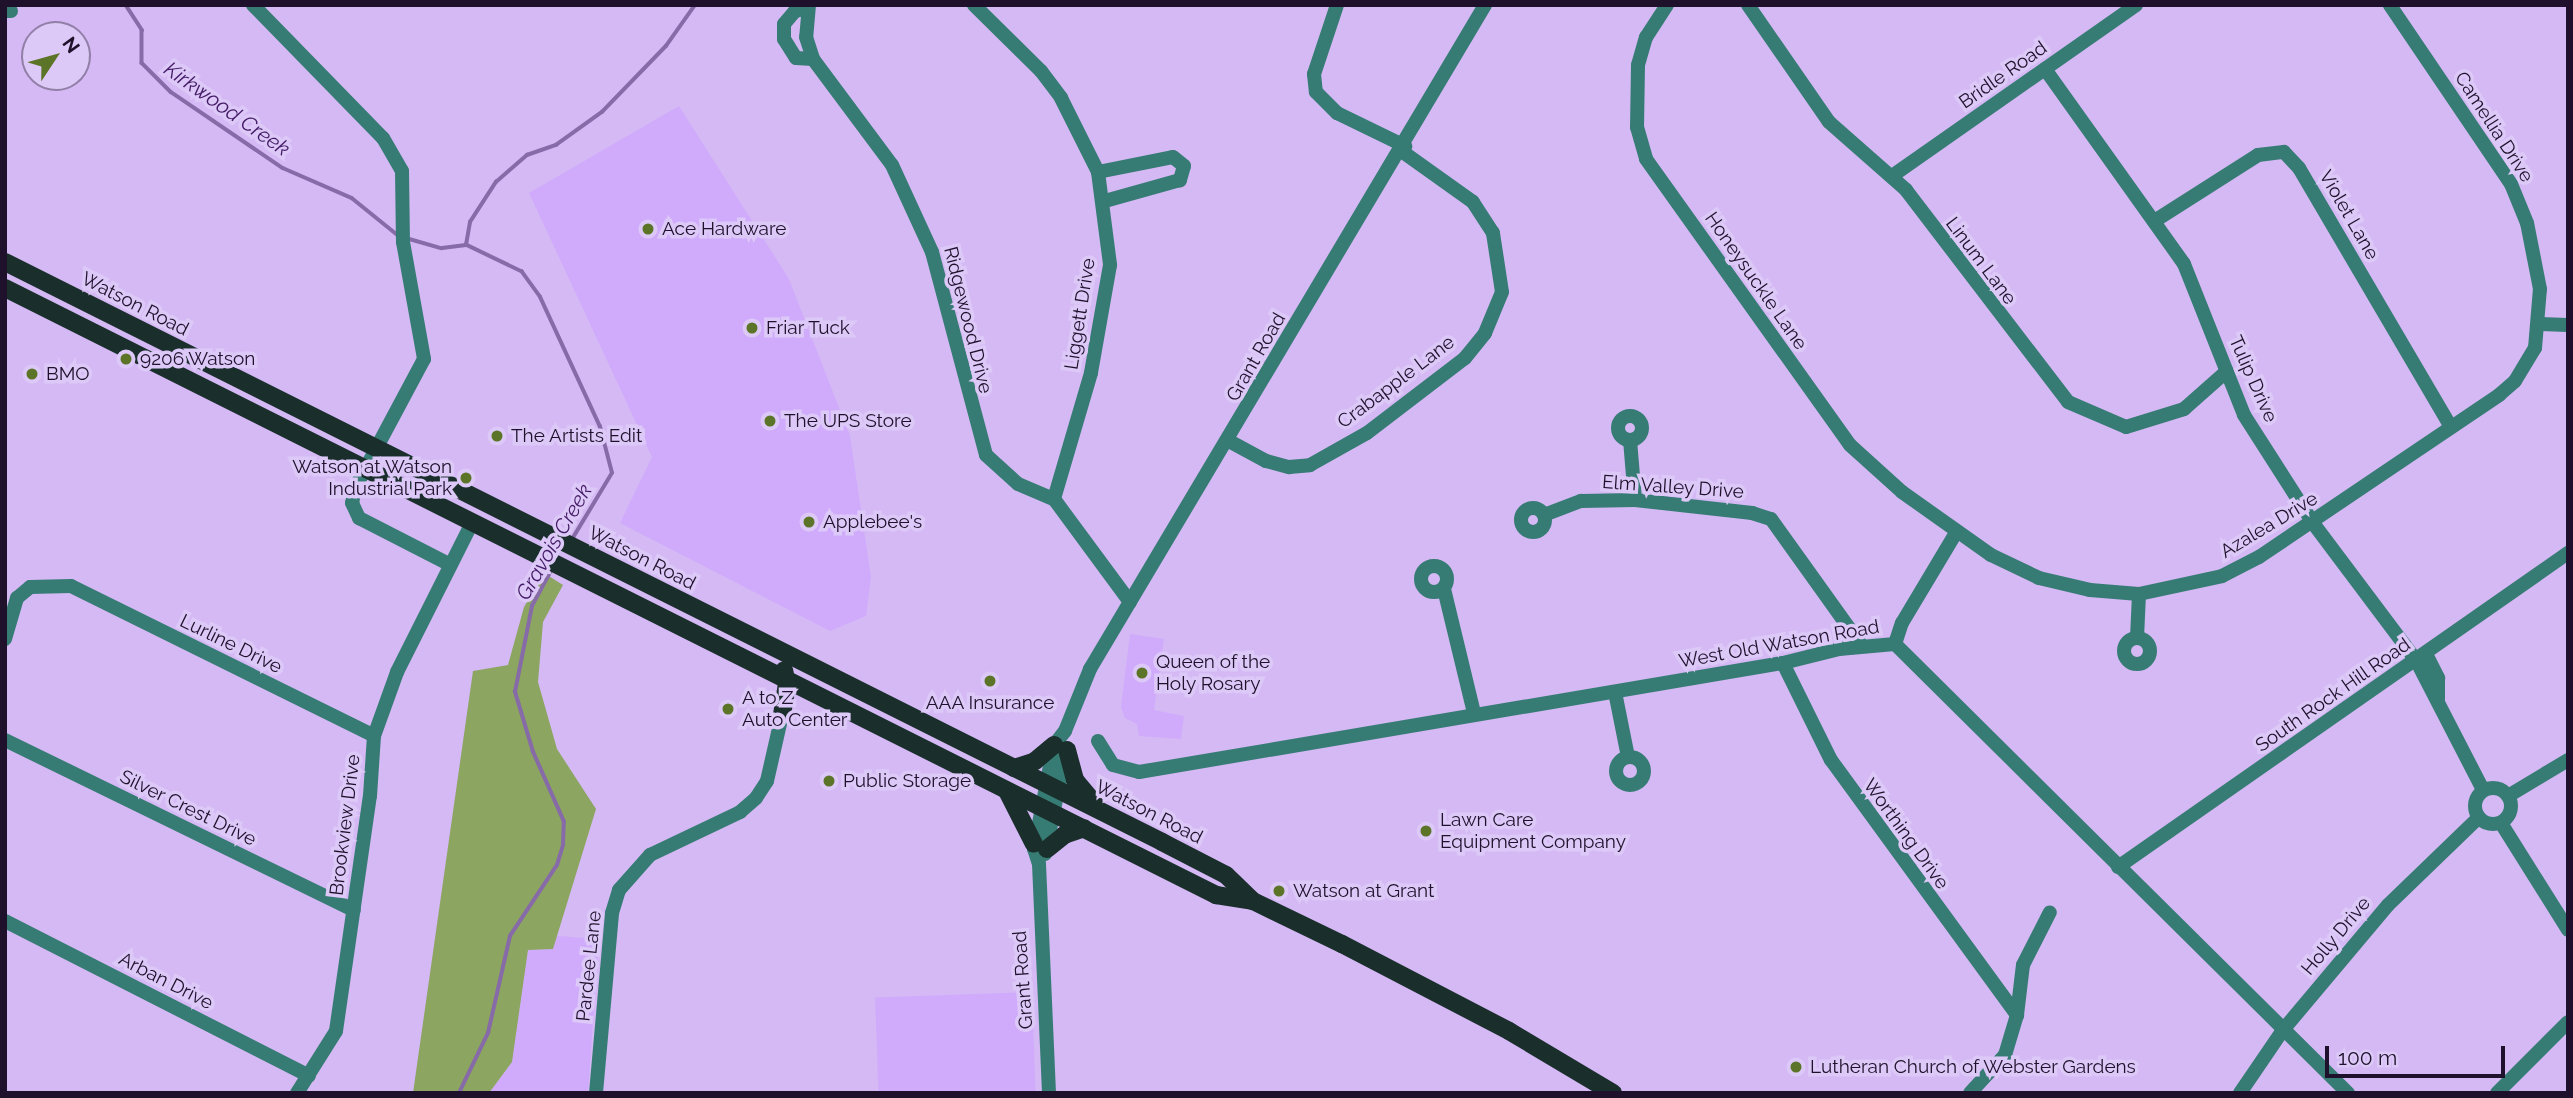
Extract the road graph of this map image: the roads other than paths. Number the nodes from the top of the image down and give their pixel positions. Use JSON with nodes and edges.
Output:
{"nodes":[{"id":1,"x":253,"y":5,"type":"edge"},
{"id":2,"x":974,"y":5,"type":"edge"},
{"id":3,"x":1337,"y":5,"type":"edge"},
{"id":4,"x":1485,"y":5,"type":"edge"},
{"id":5,"x":1667,"y":5,"type":"edge"},
{"id":6,"x":1748,"y":5,"type":"edge"},
{"id":7,"x":2136,"y":5,"type":"edge"},
{"id":8,"x":2390,"y":5,"type":"edge"},
{"id":9,"x":808,"y":6,"type":"edge"},
{"id":10,"x":813,"y":59,"type":"junction"},
{"id":11,"x":2045,"y":69,"type":"junction"},
{"id":12,"x":1403,"y":148,"type":"junction"},
{"id":13,"x":1098,"y":172,"type":"junction"},
{"id":14,"x":1892,"y":176,"type":"junction"},
{"id":15,"x":1105,"y":201,"type":"junction"},
{"id":16,"x":2156,"y":220,"type":"junction"},
{"id":17,"x":5,"y":262,"type":"edge"},
{"id":18,"x":5,"y":288,"type":"edge"},
{"id":19,"x":2540,"y":324,"type":"junction"},
{"id":20,"x":2568,"y":325,"type":"edge"},
{"id":21,"x":2227,"y":371,"type":"junction"},
{"id":22,"x":2452,"y":427,"type":"junction"},
{"id":23,"x":1630,"y":440,"type":"dead end"},
{"id":24,"x":1229,"y":441,"type":"junction"},
{"id":25,"x":377,"y":449,"type":"junction"},
{"id":26,"x":366,"y":468,"type":"junction"},
{"id":27,"x":1054,"y":499,"type":"junction"},
{"id":28,"x":1635,"y":500,"type":"junction"},
{"id":29,"x":1544,"y":515,"type":"dead end"},
{"id":30,"x":473,"y":522,"type":"junction"},
{"id":31,"x":2314,"y":523,"type":"junction"},
{"id":32,"x":1957,"y":531,"type":"junction"},
{"id":33,"x":2568,"y":552,"type":"edge"},
{"id":34,"x":451,"y":565,"type":"junction"},
{"id":35,"x":1444,"y":589,"type":"dead end"},
{"id":36,"x":2139,"y":594,"type":"junction"},
{"id":37,"x":1130,"y":601,"type":"junction"},
{"id":38,"x":2137,"y":638,"type":"dead end"},
{"id":39,"x":5,"y":639,"type":"edge"},
{"id":40,"x":1895,"y":644,"type":"junction"},
{"id":41,"x":1862,"y":646,"type":"junction"},
{"id":42,"x":2421,"y":657,"type":"junction"},
{"id":43,"x":1783,"y":663,"type":"junction"},
{"id":44,"x":778,"y":664,"type":"junction"},
{"id":45,"x":810,"y":690,"type":"junction"},
{"id":46,"x":1615,"y":692,"type":"junction"},
{"id":47,"x":1474,"y":713,"type":"junction"},
{"id":48,"x":782,"y":715,"type":"junction"},
{"id":49,"x":374,"y":736,"type":"junction"},
{"id":50,"x":5,"y":740,"type":"edge"},
{"id":51,"x":1098,"y":741,"type":"dead end"},
{"id":52,"x":1062,"y":742,"type":"junction"},
{"id":53,"x":1628,"y":757,"type":"dead end"},
{"id":54,"x":2568,"y":760,"type":"edge"},
{"id":55,"x":1014,"y":768,"type":"junction"},
{"id":56,"x":1051,"y":786,"type":"junction"},
{"id":57,"x":1005,"y":788,"type":"junction"},
{"id":58,"x":2483,"y":790,"type":"junction"},
{"id":59,"x":2508,"y":796,"type":"junction"},
{"id":60,"x":1045,"y":808,"type":"junction"},
{"id":61,"x":1101,"y":811,"type":"junction"},
{"id":62,"x":2478,"y":818,"type":"junction"},
{"id":63,"x":2501,"y":823,"type":"junction"},
{"id":64,"x":1084,"y":828,"type":"junction"},
{"id":65,"x":1040,"y":852,"type":"junction"},
{"id":66,"x":2118,"y":867,"type":"junction"},
{"id":67,"x":1253,"y":901,"type":"junction"},
{"id":68,"x":354,"y":910,"type":"junction"},
{"id":69,"x":2050,"y":912,"type":"dead end"},
{"id":70,"x":5,"y":921,"type":"edge"},
{"id":71,"x":2568,"y":930,"type":"edge"},
{"id":72,"x":2017,"y":1015,"type":"junction"},
{"id":73,"x":2568,"y":1022,"type":"edge"},
{"id":74,"x":2283,"y":1030,"type":"junction"},
{"id":75,"x":309,"y":1076,"type":"junction"},
{"id":76,"x":297,"y":1093,"type":"edge"},
{"id":77,"x":596,"y":1093,"type":"edge"},
{"id":78,"x":1049,"y":1093,"type":"edge"},
{"id":79,"x":1612,"y":1093,"type":"edge"},
{"id":80,"x":1970,"y":1093,"type":"edge"},
{"id":81,"x":2240,"y":1093,"type":"edge"},
{"id":82,"x":2348,"y":1093,"type":"edge"},
{"id":83,"x":2497,"y":1093,"type":"edge"}],
"edges":[{"from":1,"to":25,"type":"street"},
{"from":2,"to":13,"type":"street","name":"Liggett Drive"},
{"from":3,"to":12,"type":"street","name":"Crabapple Lane"},
{"from":4,"to":12,"type":"street","name":"Grant Road"},
{"from":5,"to":32,"type":"street","name":"Honeysuckle Lane"},
{"from":6,"to":14,"type":"street","name":"Linum Lane"},
{"from":7,"to":11,"type":"street","name":"Bridle Road"},
{"from":8,"to":19,"type":"street","name":"Camellia Drive"},
{"from":9,"to":10,"type":"street","name":"Ridgewood Drive"},
{"from":9,"to":10,"type":"street","name":"Ridgewood Drive"},
{"from":10,"to":27,"type":"street","name":"Ridgewood Drive"},
{"from":11,"to":14,"type":"street","name":"Bridle Road"},
{"from":11,"to":16,"type":"street","name":"Tulip Drive"},
{"from":12,"to":24,"type":"street","name":"Grant Road"},
{"from":12,"to":24,"type":"street","name":"Crabapple Lane"},
{"from":13,"to":15,"type":"street","name":"Liggett Drive"},
{"from":13,"to":15,"type":"street"},
{"from":14,"to":21,"type":"street","name":"Linum Lane"},
{"from":15,"to":27,"type":"street","name":"Liggett Drive"},
{"from":16,"to":21,"type":"street","name":"Tulip Drive"},
{"from":16,"to":22,"type":"street","name":"Violet Lane"},
{"from":17,"to":25,"type":"main road","name":"Watson Road"},
{"from":18,"to":26,"type":"main road","name":"Watson Road"},
{"from":19,"to":20,"type":"street"},
{"from":19,"to":22,"type":"street","name":"Azalea Drive"},
{"from":21,"to":31,"type":"street","name":"Tulip Drive"},
{"from":22,"to":31,"type":"street","name":"Azalea Drive"},
{"from":23,"to":28,"type":"street"},
{"from":24,"to":37,"type":"street","name":"Grant Road"},
{"from":25,"to":26,"type":"street"},
{"from":25,"to":44,"type":"main road","name":"Watson Road"},
{"from":26,"to":30,"type":"main road","name":"Watson Road"},
{"from":26,"to":34,"type":"street"},
{"from":27,"to":37,"type":"street"},
{"from":28,"to":29,"type":"street","name":"Elm Valley Drive"},
{"from":28,"to":41,"type":"street","name":"Elm Valley Drive"},
{"from":30,"to":34,"type":"street","name":"Brookview Drive"},
{"from":30,"to":44,"type":"main road","name":"Watson Road"},
{"from":31,"to":36,"type":"street","name":"Azalea Drive"},
{"from":31,"to":42,"type":"street","name":"Tulip Drive"},
{"from":32,"to":36,"type":"street","name":"Azalea Drive"},
{"from":32,"to":40,"type":"street"},
{"from":33,"to":42,"type":"street","name":"South Rock Hill Road"},
{"from":34,"to":49,"type":"street","name":"Brookview Drive"},
{"from":35,"to":47,"type":"street"},
{"from":36,"to":38,"type":"street"},
{"from":37,"to":52,"type":"street","name":"Grant Road"},
{"from":39,"to":49,"type":"street","name":"Lurline Drive"},
{"from":40,"to":41,"type":"street","name":"West Old Watson Road"},
{"from":40,"to":66,"type":"street","name":"West Old Watson Road"},
{"from":41,"to":43,"type":"street","name":"West Old Watson Road"},
{"from":42,"to":58,"type":"street","name":"Tulip Drive"},
{"from":42,"to":66,"type":"street","name":"South Rock Hill Road"},
{"from":43,"to":46,"type":"street","name":"West Old Watson Road"},
{"from":43,"to":72,"type":"street","name":"Worthing Drive"},
{"from":44,"to":45,"type":"main road","name":"Watson Road"},
{"from":44,"to":48,"type":"main road"},
{"from":44,"to":55,"type":"main road","name":"Watson Road"},
{"from":45,"to":48,"type":"main road"},
{"from":45,"to":57,"type":"main road","name":"Watson Road"},
{"from":46,"to":47,"type":"street","name":"West Old Watson Road"},
{"from":46,"to":53,"type":"street"},
{"from":47,"to":51,"type":"street","name":"West Old Watson Road"},
{"from":48,"to":77,"type":"street","name":"Pardee Lane"},
{"from":49,"to":68,"type":"street","name":"Brookview Drive"},
{"from":50,"to":68,"type":"street","name":"Silver Crest Drive"},
{"from":52,"to":55,"type":"main road"},
{"from":52,"to":56,"type":"street","name":"Grant Road"},
{"from":52,"to":61,"type":"main road"},
{"from":54,"to":59,"type":"street"},
{"from":55,"to":56,"type":"main road","name":"Watson Road"},
{"from":56,"to":60,"type":"street","name":"Grant Road"},
{"from":56,"to":61,"type":"main road","name":"Watson Road"},
{"from":57,"to":60,"type":"main road","name":"Watson Road"},
{"from":57,"to":65,"type":"main road"},
{"from":58,"to":59,"type":"street"},
{"from":58,"to":62,"type":"street"},
{"from":59,"to":63,"type":"street"},
{"from":60,"to":64,"type":"main road","name":"Watson Road"},
{"from":60,"to":65,"type":"street","name":"Grant Road"},
{"from":61,"to":67,"type":"main road","name":"Watson Road"},
{"from":62,"to":63,"type":"street"},
{"from":62,"to":74,"type":"street","name":"Holly Drive"},
{"from":63,"to":71,"type":"street"},
{"from":64,"to":65,"type":"main road"},
{"from":64,"to":67,"type":"main road","name":"Watson Road"},
{"from":65,"to":78,"type":"street","name":"Grant Road"},
{"from":66,"to":74,"type":"street","name":"West Old Watson Road"},
{"from":67,"to":79,"type":"main road","name":"Watson Road"},
{"from":68,"to":75,"type":"street","name":"Brookview Drive"},
{"from":69,"to":72,"type":"street"},
{"from":70,"to":75,"type":"street","name":"Arban Drive"},
{"from":72,"to":80,"type":"street"},
{"from":73,"to":83,"type":"street"},
{"from":74,"to":81,"type":"street","name":"Holly Drive"},
{"from":74,"to":82,"type":"street","name":"West Old Watson Road"},
{"from":75,"to":76,"type":"street","name":"Brookview Drive"}]}
